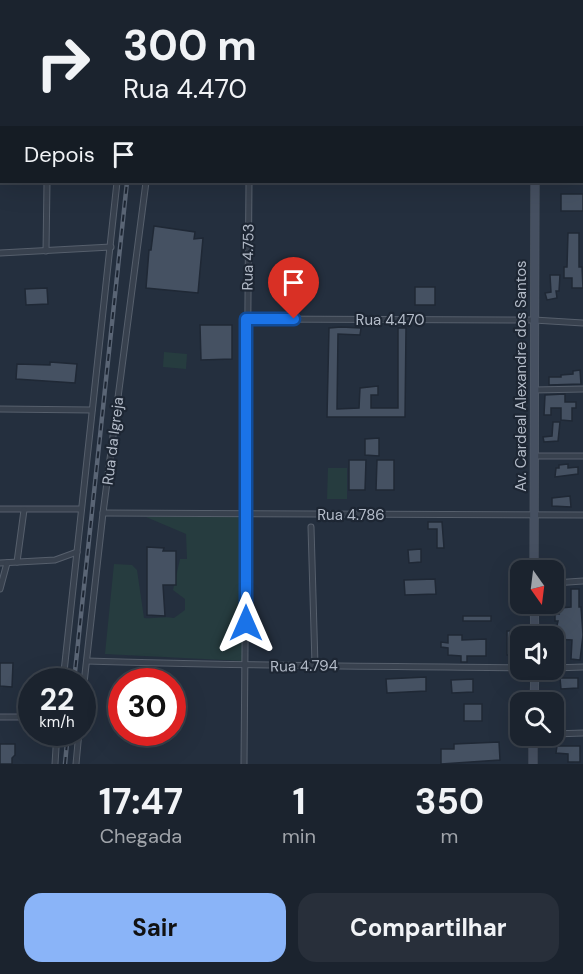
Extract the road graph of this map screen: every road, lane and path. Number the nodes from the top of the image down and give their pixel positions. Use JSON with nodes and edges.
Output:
{"nodes":[{"id":1,"x":46,"y":183,"type":"edge"},
{"id":2,"x":117,"y":183,"type":"edge"},
{"id":3,"x":146,"y":183,"type":"edge"},
{"id":4,"x":249,"y":183,"type":"edge"},
{"id":5,"x":535,"y":183,"type":"edge"},
{"id":6,"x":111,"y":247,"type":"junction"},
{"id":7,"x":46,"y":251,"type":"junction"},
{"id":8,"x":0,"y":253,"type":"edge"},
{"id":9,"x":246,"y":319,"type":"junction"},
{"id":10,"x":534,"y":320,"type":"junction"},
{"id":11,"x":583,"y":323,"type":"edge"},
{"id":12,"x":583,"y":389,"type":"edge"},
{"id":13,"x":534,"y":390,"type":"junction"},
{"id":14,"x":0,"y":409,"type":"edge"},
{"id":15,"x":92,"y":410,"type":"junction"},
{"id":16,"x":535,"y":456,"type":"junction"},
{"id":17,"x":583,"y":456,"type":"edge"},
{"id":18,"x":0,"y":509,"type":"edge"},
{"id":19,"x":81,"y":509,"type":"junction"},
{"id":20,"x":24,"y":510,"type":"junction"},
{"id":21,"x":104,"y":513,"type":"junction"},
{"id":22,"x":246,"y":515,"type":"junction"},
{"id":23,"x":583,"y":515,"type":"edge"},
{"id":24,"x":535,"y":516,"type":"junction"},
{"id":25,"x":311,"y":527,"type":"dead end"},
{"id":26,"x":77,"y":552,"type":"junction"},
{"id":27,"x":534,"y":560,"type":"edge"},
{"id":28,"x":17,"y":562,"type":"junction"},
{"id":29,"x":3,"y":563,"type":"edge"},
{"id":30,"x":583,"y":581,"type":"edge"},
{"id":31,"x":564,"y":582,"type":"edge"},
{"id":32,"x":0,"y":589,"type":"edge"},
{"id":33,"x":87,"y":661,"type":"junction"},
{"id":34,"x":315,"y":665,"type":"junction"},
{"id":35,"x":246,"y":666,"type":"junction"},
{"id":36,"x":583,"y":667,"type":"edge"},
{"id":37,"x":64,"y":668,"type":"edge"},
{"id":38,"x":86,"y":668,"type":"edge"},
{"id":39,"x":510,"y":668,"type":"edge"},
{"id":40,"x":564,"y":668,"type":"edge"},
{"id":41,"x":0,"y":717,"type":"edge"},
{"id":42,"x":18,"y":717,"type":"edge"},
{"id":43,"x":583,"y":733,"type":"edge"},
{"id":44,"x":564,"y":734,"type":"edge"},
{"id":45,"x":56,"y":746,"type":"edge"},
{"id":46,"x":77,"y":746,"type":"edge"},
{"id":47,"x":533,"y":746,"type":"edge"},
{"id":48,"x":55,"y":764,"type":"edge"},
{"id":49,"x":75,"y":764,"type":"edge"},
{"id":50,"x":244,"y":764,"type":"edge"},
{"id":51,"x":533,"y":764,"type":"edge"}],
"edges":[{"from":1,"to":7,"type":"street"},
{"from":2,"to":6,"type":"street","name":"Rua da Igreja"},
{"from":3,"to":21,"type":"street","name":"Rua da Igreja"},
{"from":4,"to":9,"type":"street","name":"Rua 4.753"},
{"from":5,"to":10,"type":"main road","name":"Av. Cardeal Alexandre dos Santos"},
{"from":6,"to":7,"type":"street"},
{"from":6,"to":15,"type":"street","name":"Rua da Igreja"},
{"from":7,"to":8,"type":"street"},
{"from":9,"to":10,"type":"street","name":"Rua 4.470"},
{"from":9,"to":22,"type":"street","name":"Rua 4.753"},
{"from":10,"to":11,"type":"street","name":"Rua 4.470"},
{"from":10,"to":13,"type":"main road","name":"Av. Cardeal Alexandre dos Santos"},
{"from":12,"to":13,"type":"street"},
{"from":13,"to":16,"type":"main road","name":"Av. Cardeal Alexandre dos Santos"},
{"from":14,"to":15,"type":"street"},
{"from":15,"to":19,"type":"street","name":"Rua da Igreja"},
{"from":16,"to":17,"type":"street"},
{"from":16,"to":24,"type":"main road","name":"Av. Cardeal Alexandre dos Santos"},
{"from":18,"to":20,"type":"street"},
{"from":19,"to":20,"type":"street"},
{"from":19,"to":26,"type":"street","name":"Rua da Igreja"},
{"from":20,"to":28,"type":"street"},
{"from":21,"to":22,"type":"street","name":"Rua 4.786"},
{"from":21,"to":33,"type":"street","name":"Rua da Igreja"},
{"from":22,"to":24,"type":"street","name":"Rua 4.786"},
{"from":22,"to":35,"type":"street","name":"Rua 4.753"},
{"from":23,"to":24,"type":"street","name":"Rua 4.786"},
{"from":24,"to":27,"type":"main road","name":"Av. Cardeal Alexandre dos Santos"},
{"from":25,"to":34,"type":"street"},
{"from":26,"to":28,"type":"street"},
{"from":26,"to":37,"type":"street","name":"Rua da Igreja"},
{"from":28,"to":29,"type":"street"},
{"from":29,"to":32,"type":"street"},
{"from":30,"to":31,"type":"street"},
{"from":33,"to":35,"type":"street","name":"Rua 4.794"},
{"from":33,"to":38,"type":"street","name":"Rua da Igreja"},
{"from":34,"to":35,"type":"street","name":"Rua 4.794"},
{"from":34,"to":39,"type":"street","name":"Rua 4.794"},
{"from":35,"to":50,"type":"street","name":"Rua 4.753"},
{"from":36,"to":40,"type":"street"},
{"from":41,"to":42,"type":"street"},
{"from":43,"to":44,"type":"street"},
{"from":45,"to":48,"type":"street"},
{"from":46,"to":49,"type":"street"},
{"from":47,"to":51,"type":"main road"}]}
